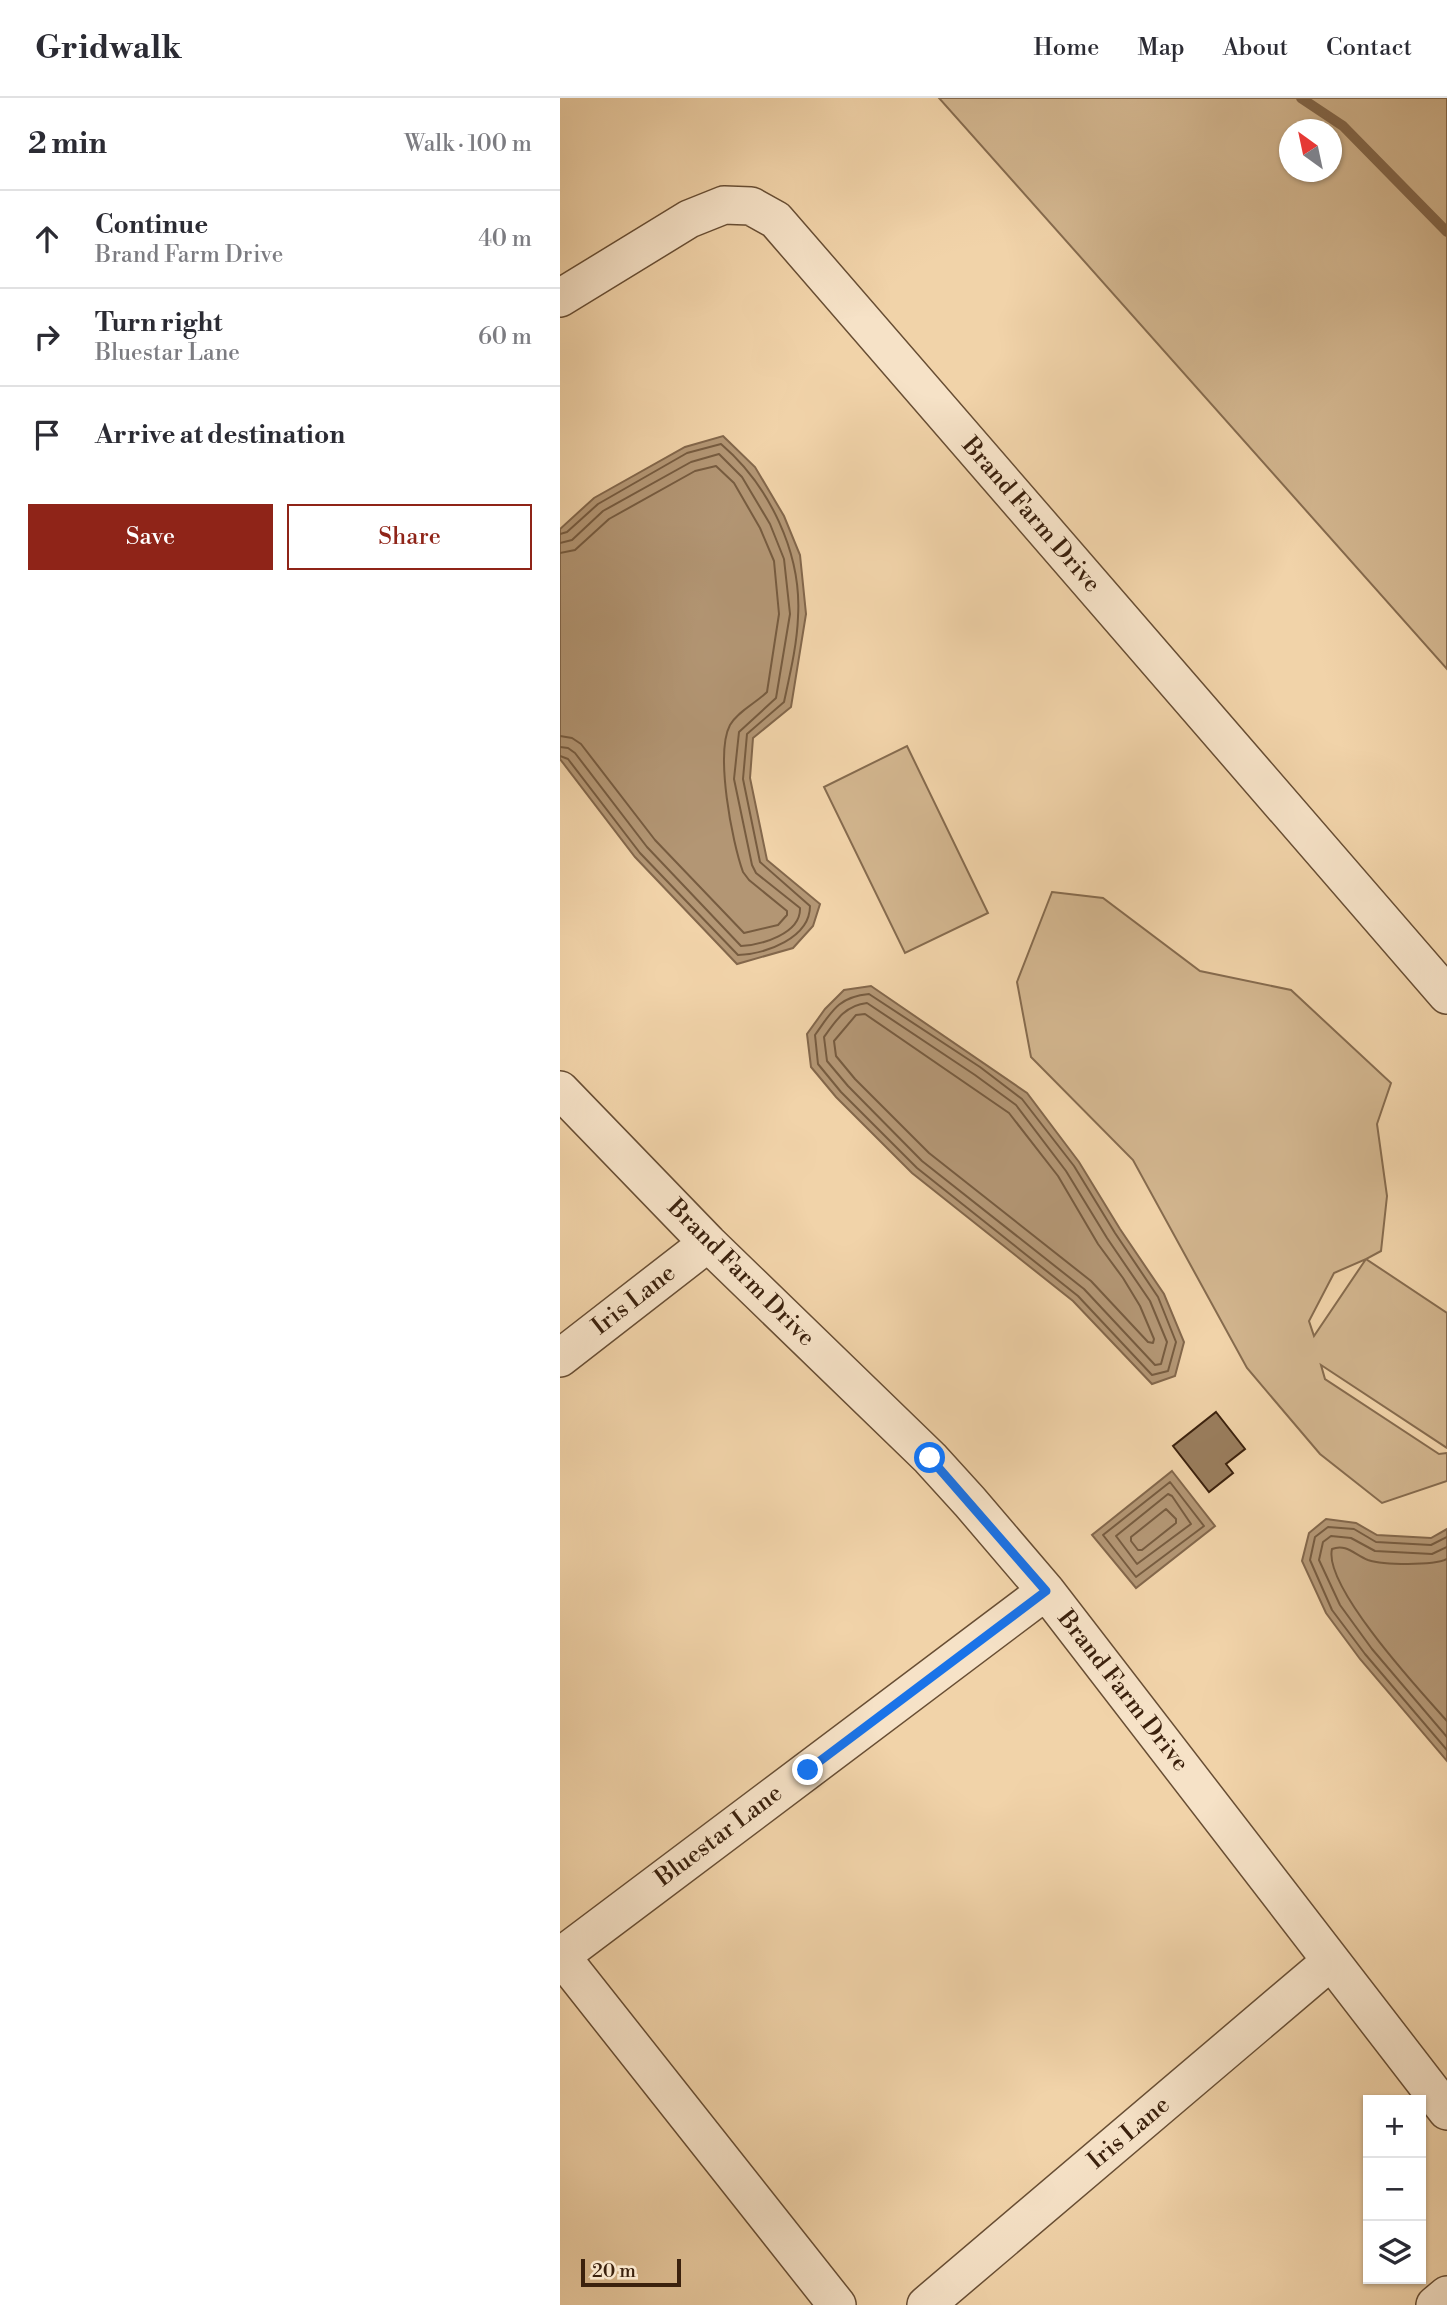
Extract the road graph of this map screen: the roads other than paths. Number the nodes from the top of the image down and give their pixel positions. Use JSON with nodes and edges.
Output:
{"nodes":[{"id":1,"x":560,"y":298,"type":"edge"},
{"id":2,"x":1447,"y":995,"type":"edge"},
{"id":3,"x":560,"y":1090,"type":"edge"},
{"id":4,"x":708,"y":1243,"type":"junction"},
{"id":5,"x":560,"y":1358,"type":"edge"},
{"id":6,"x":1046,"y":1591,"type":"junction"},
{"id":7,"x":560,"y":1955,"type":"edge"},
{"id":8,"x":1331,"y":1961,"type":"junction"},
{"id":9,"x":1447,"y":2111,"type":"edge"},
{"id":10,"x":1447,"y":2295,"type":"edge"},
{"id":11,"x":837,"y":2305,"type":"edge"},
{"id":12,"x":926,"y":2305,"type":"edge"},
{"id":13,"x":1435,"y":2305,"type":"edge"}],
"edges":[{"from":1,"to":2,"type":"street","name":"Brand Farm Drive"},
{"from":3,"to":4,"type":"street","name":"Brand Farm Drive"},
{"from":4,"to":5,"type":"street","name":"Iris Lane"},
{"from":4,"to":6,"type":"street","name":"Brand Farm Drive"},
{"from":6,"to":7,"type":"street","name":"Bluestar Lane"},
{"from":6,"to":8,"type":"street","name":"Brand Farm Drive"},
{"from":7,"to":11,"type":"street"},
{"from":8,"to":9,"type":"street","name":"Brand Farm Drive"},
{"from":8,"to":12,"type":"street","name":"Iris Lane"},
{"from":10,"to":13,"type":"street"}]}
